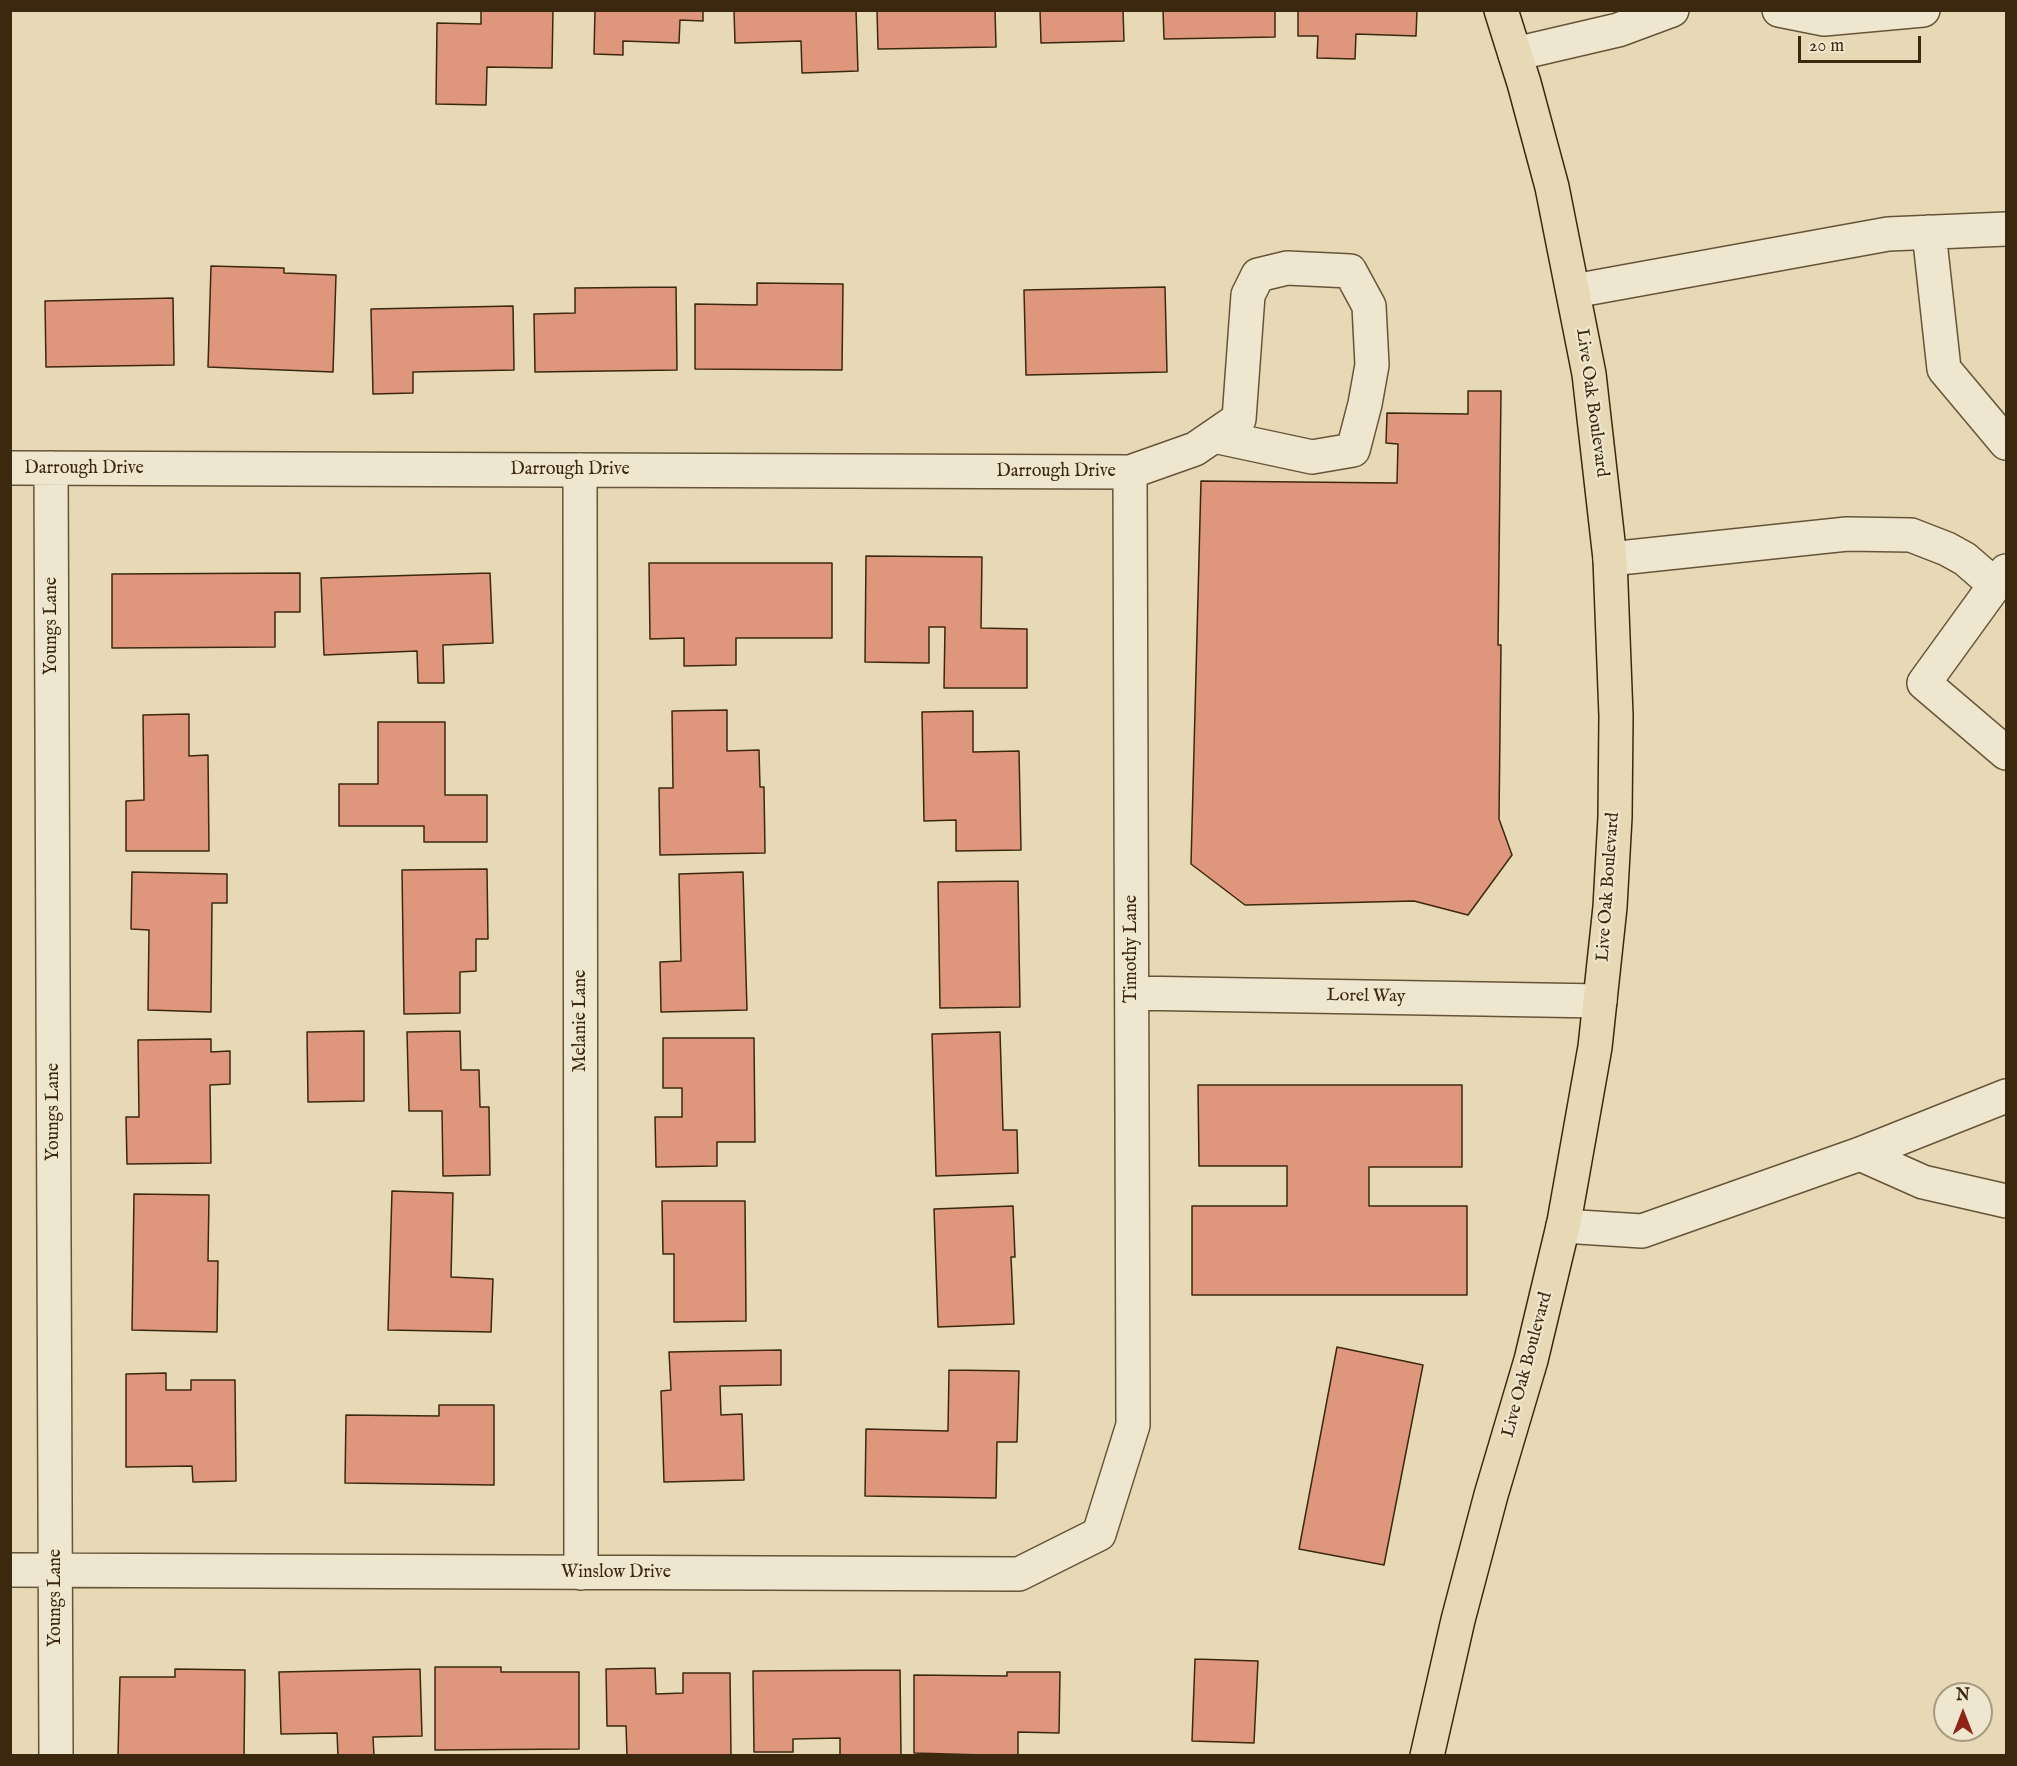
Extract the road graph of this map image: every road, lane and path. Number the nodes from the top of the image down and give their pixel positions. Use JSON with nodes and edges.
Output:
{"nodes":[{"id":1,"x":1501,"y":10,"type":"edge"},
{"id":2,"x":1672,"y":10,"type":"edge"},
{"id":3,"x":1779,"y":10,"type":"edge"},
{"id":4,"x":1923,"y":10,"type":"edge"},
{"id":5,"x":1515,"y":54,"type":"junction"},
{"id":6,"x":2007,"y":229,"type":"edge"},
{"id":7,"x":1929,"y":232,"type":"junction"},
{"id":8,"x":1574,"y":291,"type":"junction"},
{"id":9,"x":1214,"y":436,"type":"junction"},
{"id":10,"x":2007,"y":443,"type":"edge"},
{"id":11,"x":10,"y":468,"type":"edge"},
{"id":12,"x":51,"y":468,"type":"junction"},
{"id":13,"x":580,"y":470,"type":"junction"},
{"id":14,"x":1130,"y":472,"type":"junction"},
{"id":15,"x":1610,"y":559,"type":"junction"},
{"id":16,"x":2001,"y":578,"type":"edge"},
{"id":17,"x":2007,"y":753,"type":"edge"},
{"id":18,"x":1132,"y":993,"type":"junction"},
{"id":19,"x":1600,"y":1002,"type":"junction"},
{"id":20,"x":2007,"y":1096,"type":"edge"},
{"id":21,"x":1860,"y":1154,"type":"junction"},
{"id":22,"x":2007,"y":1202,"type":"edge"},
{"id":23,"x":1563,"y":1226,"type":"junction"},
{"id":24,"x":1133,"y":1425,"type":"joint"},
{"id":25,"x":10,"y":1570,"type":"edge"},
{"id":26,"x":56,"y":1571,"type":"junction"},
{"id":27,"x":581,"y":1573,"type":"junction"},
{"id":28,"x":56,"y":1755,"type":"edge"},
{"id":29,"x":1427,"y":1755,"type":"edge"}],
"edges":[{"from":1,"to":5,"type":"main road","name":"Live Oak Boulevard"},
{"from":2,"to":5,"type":"street"},
{"from":3,"to":4,"type":"street"},
{"from":5,"to":8,"type":"main road","name":"Live Oak Boulevard"},
{"from":6,"to":7,"type":"street"},
{"from":7,"to":8,"type":"street"},
{"from":7,"to":10,"type":"street"},
{"from":8,"to":15,"type":"main road","name":"Live Oak Boulevard"},
{"from":9,"to":9,"type":"street","name":"Darrough Drive"},
{"from":9,"to":14,"type":"street","name":"Darrough Drive"},
{"from":11,"to":12,"type":"street","name":"Darrough Drive"},
{"from":12,"to":13,"type":"street","name":"Darrough Drive"},
{"from":12,"to":26,"type":"street","name":"Youngs Lane"},
{"from":13,"to":14,"type":"street","name":"Darrough Drive"},
{"from":13,"to":27,"type":"street","name":"Melanie Lane"},
{"from":14,"to":18,"type":"street","name":"Timothy Lane"},
{"from":15,"to":16,"type":"street"},
{"from":15,"to":19,"type":"main road","name":"Live Oak Boulevard"},
{"from":16,"to":17,"type":"street"},
{"from":18,"to":19,"type":"street","name":"Lorel Way"},
{"from":18,"to":24,"type":"street","name":"Timothy Lane"},
{"from":19,"to":23,"type":"main road","name":"Live Oak Boulevard"},
{"from":20,"to":21,"type":"street"},
{"from":21,"to":22,"type":"street"},
{"from":21,"to":23,"type":"street"},
{"from":23,"to":29,"type":"main road","name":"Live Oak Boulevard"},
{"from":24,"to":27,"type":"street","name":"Winslow Drive"},
{"from":25,"to":26,"type":"street","name":"Winslow Drive"},
{"from":26,"to":27,"type":"street","name":"Winslow Drive"},
{"from":26,"to":28,"type":"street","name":"Youngs Lane"}]}
